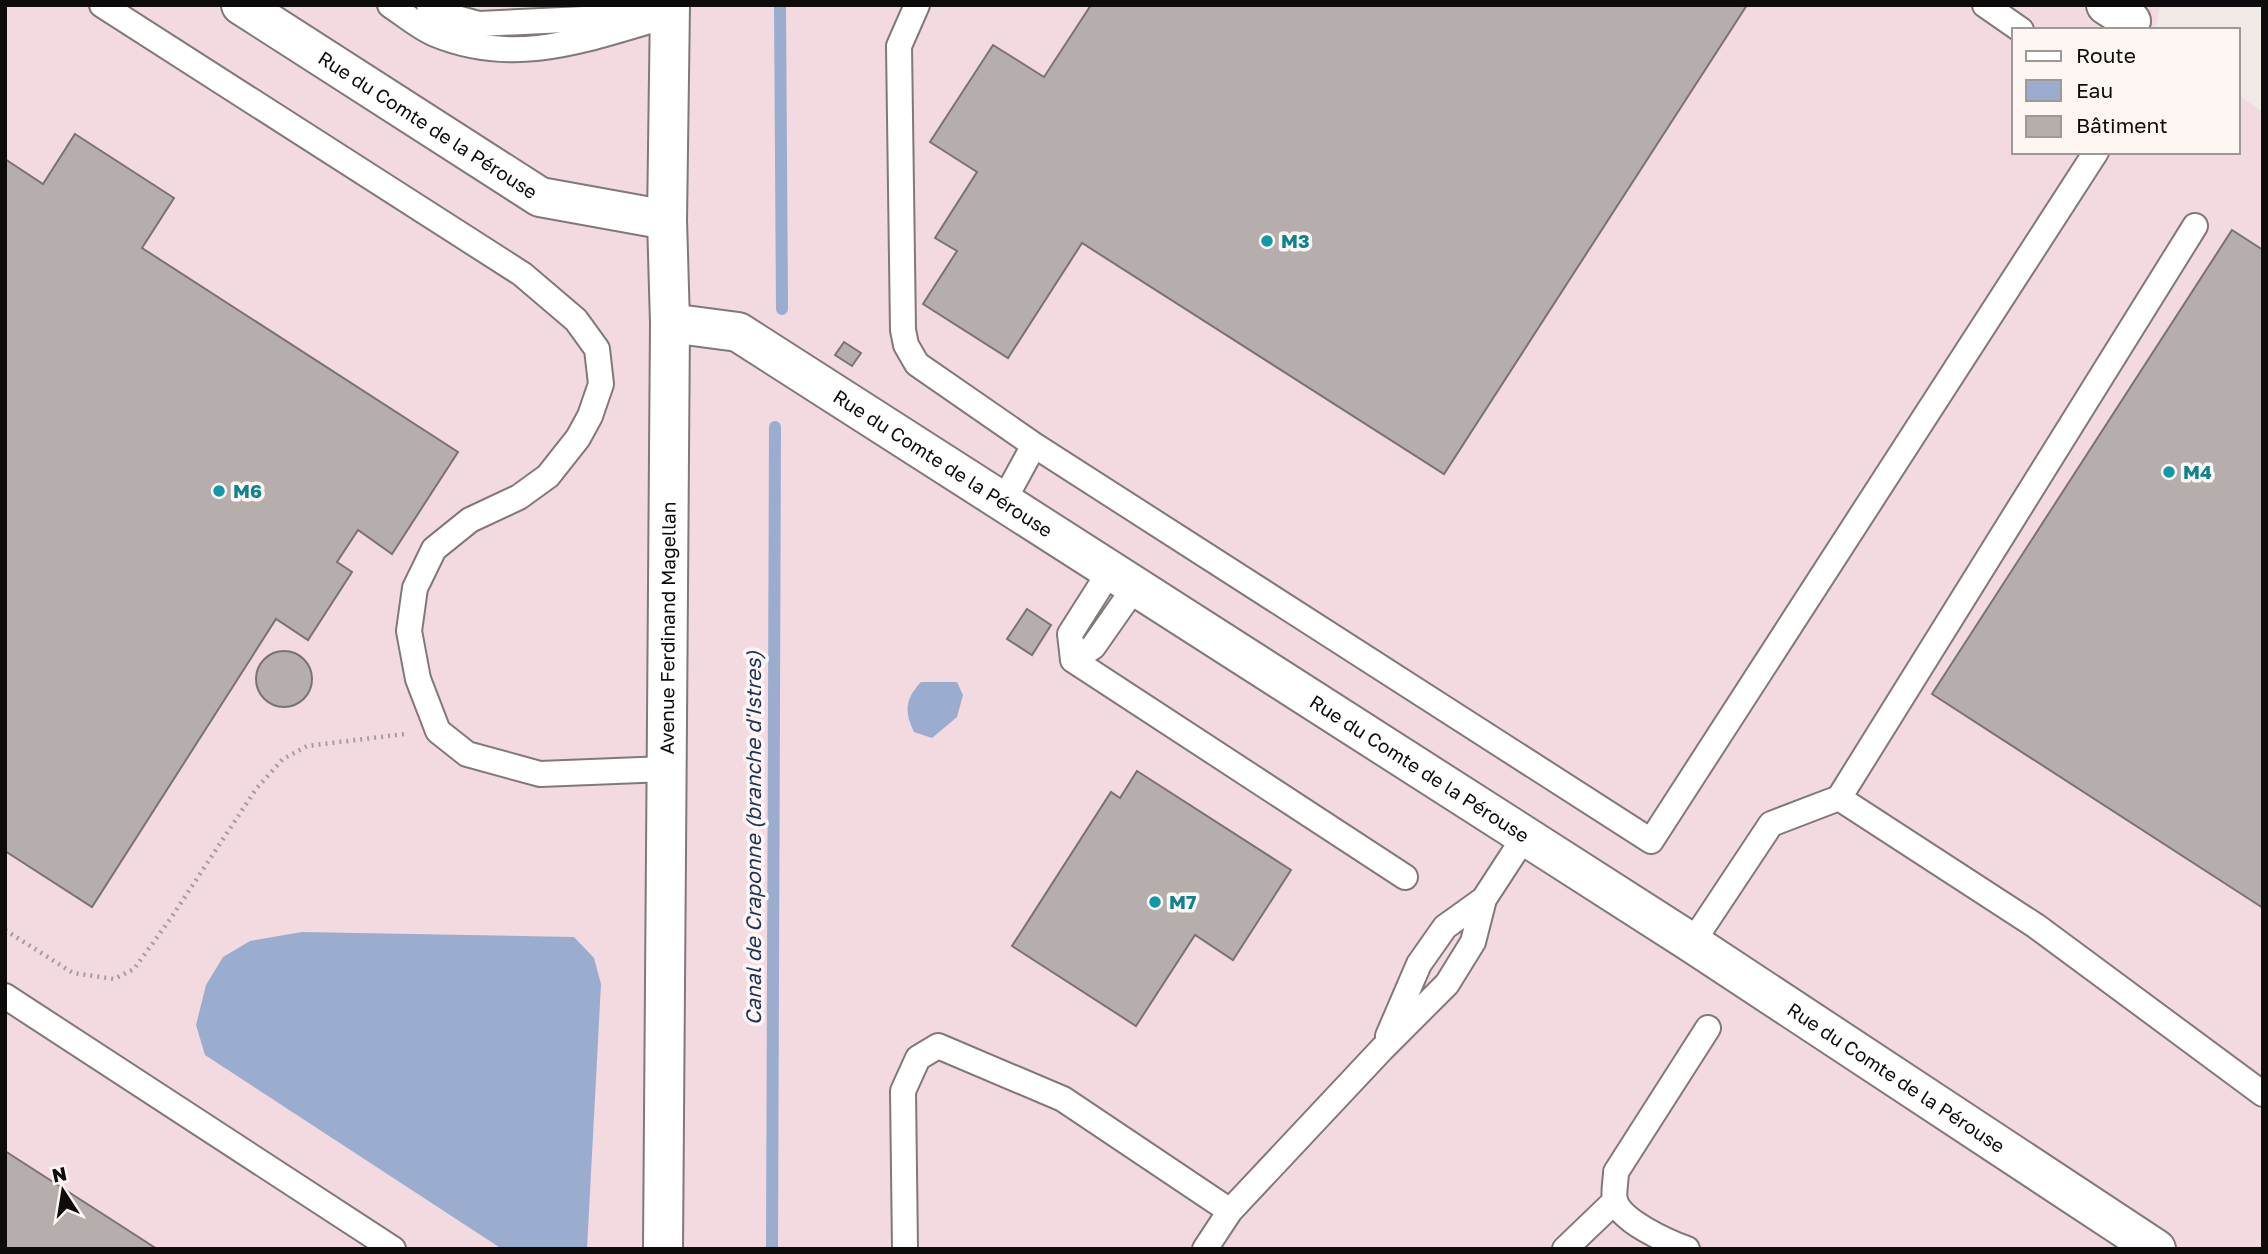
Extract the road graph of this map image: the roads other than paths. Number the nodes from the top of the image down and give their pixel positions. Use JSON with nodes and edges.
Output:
{"nodes":[{"id":1,"x":102,"y":5,"type":"edge"},
{"id":2,"x":241,"y":5,"type":"edge"},
{"id":3,"x":390,"y":5,"type":"edge"},
{"id":4,"x":429,"y":5,"type":"edge"},
{"id":5,"x":917,"y":5,"type":"edge"},
{"id":6,"x":1985,"y":5,"type":"edge"},
{"id":7,"x":670,"y":10,"type":"edge"},
{"id":8,"x":2018,"y":28,"type":"edge"},
{"id":9,"x":2095,"y":154,"type":"edge"},
{"id":10,"x":667,"y":220,"type":"junction"},
{"id":11,"x":2195,"y":226,"type":"dead end"},
{"id":12,"x":670,"y":323,"type":"junction"},
{"id":13,"x":1034,"y":445,"type":"junction"},
{"id":14,"x":1003,"y":502,"type":"junction"},
{"id":15,"x":1123,"y":579,"type":"junction"},
{"id":16,"x":666,"y":769,"type":"junction"},
{"id":17,"x":1839,"y":798,"type":"junction"},
{"id":18,"x":1525,"y":836,"type":"junction"},
{"id":19,"x":1405,"y":877,"type":"dead end"},
{"id":20,"x":1484,"y":899,"type":"junction"},
{"id":21,"x":1692,"y":943,"type":"junction"},
{"id":22,"x":5,"y":996,"type":"edge"},
{"id":23,"x":1709,"y":1028,"type":"dead end"},
{"id":24,"x":1382,"y":1049,"type":"junction"},
{"id":25,"x":2263,"y":1094,"type":"edge"},
{"id":26,"x":1615,"y":1200,"type":"junction"},
{"id":27,"x":1230,"y":1211,"type":"junction"},
{"id":28,"x":393,"y":1249,"type":"edge"},
{"id":29,"x":663,"y":1249,"type":"edge"},
{"id":30,"x":905,"y":1249,"type":"edge"},
{"id":31,"x":1205,"y":1249,"type":"edge"},
{"id":32,"x":1565,"y":1249,"type":"edge"},
{"id":33,"x":1687,"y":1249,"type":"edge"},
{"id":34,"x":2157,"y":1249,"type":"edge"}],
"edges":[{"from":1,"to":16,"type":"lane"},
{"from":2,"to":10,"type":"street","name":"Rue du Comte de la Pérouse"},
{"from":3,"to":7,"type":"lane"},
{"from":4,"to":7,"type":"lane"},
{"from":5,"to":13,"type":"lane"},
{"from":6,"to":8,"type":"lane"},
{"from":7,"to":10,"type":"street","name":"Avenue Ferdinand Magellan"},
{"from":9,"to":13,"type":"lane"},
{"from":10,"to":12,"type":"street","name":"Avenue Ferdinand Magellan"},
{"from":11,"to":17,"type":"lane"},
{"from":12,"to":14,"type":"street","name":"Rue du Comte de la Pérouse"},
{"from":12,"to":16,"type":"street","name":"Avenue Ferdinand Magellan"},
{"from":13,"to":14,"type":"lane"},
{"from":14,"to":15,"type":"street","name":"Rue du Comte de la Pérouse"},
{"from":15,"to":18,"type":"street","name":"Rue du Comte de la Pérouse"},
{"from":15,"to":19,"type":"lane"},
{"from":16,"to":29,"type":"street","name":"Avenue Ferdinand Magellan"},
{"from":17,"to":21,"type":"lane"},
{"from":17,"to":25,"type":"lane"},
{"from":18,"to":20,"type":"lane"},
{"from":18,"to":21,"type":"street","name":"Rue du Comte de la Pérouse"},
{"from":20,"to":24,"type":"lane"},
{"from":20,"to":24,"type":"lane"},
{"from":21,"to":34,"type":"street","name":"Rue du Comte de la Pérouse"},
{"from":22,"to":28,"type":"lane"},
{"from":23,"to":26,"type":"lane"},
{"from":24,"to":27,"type":"lane"},
{"from":26,"to":32,"type":"lane"},
{"from":26,"to":33,"type":"lane"},
{"from":27,"to":30,"type":"lane"},
{"from":27,"to":31,"type":"lane"}]}
